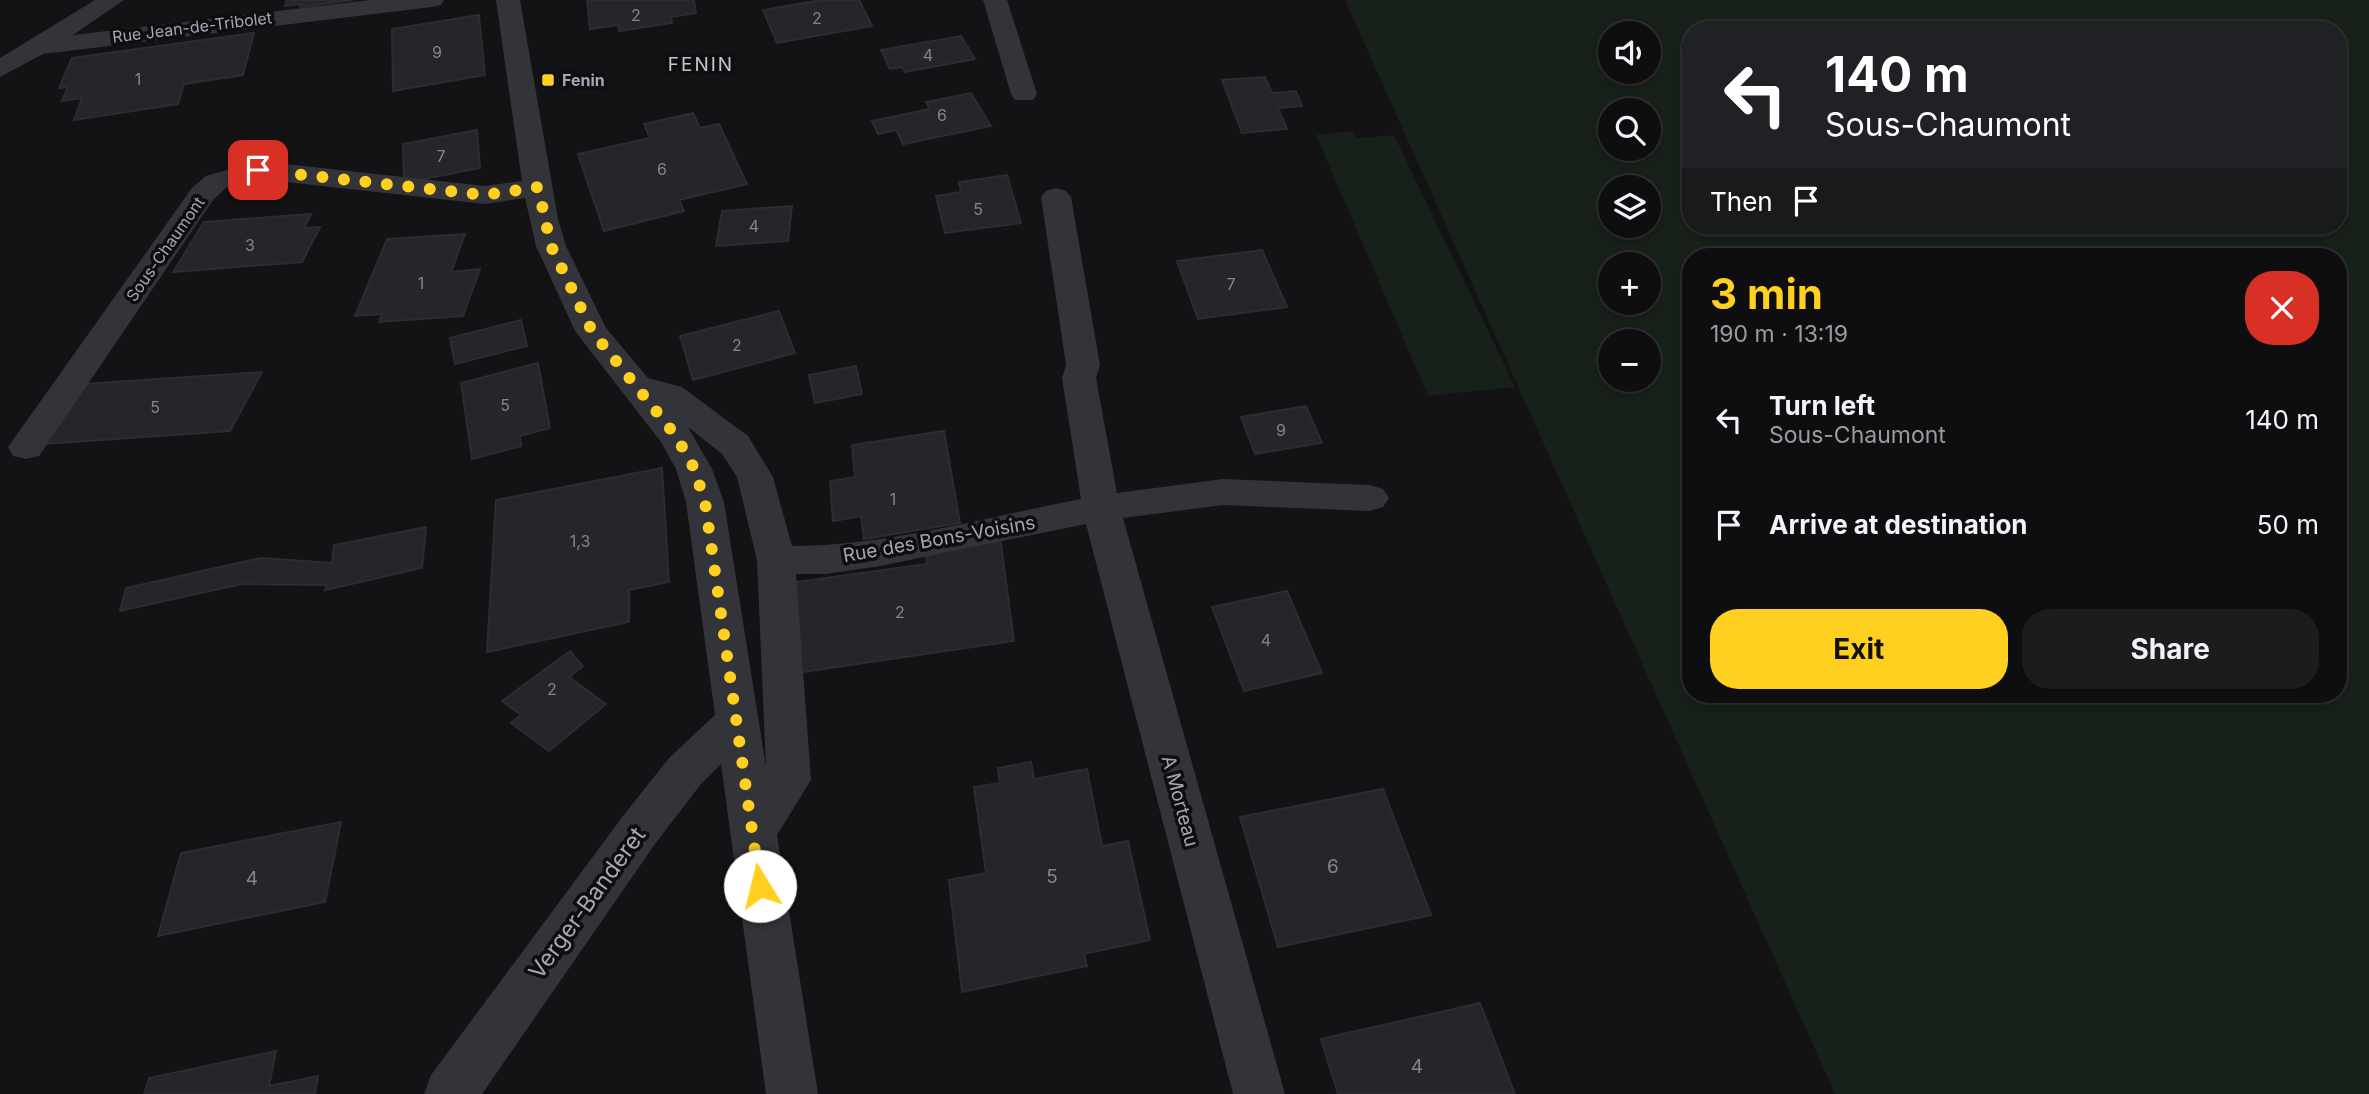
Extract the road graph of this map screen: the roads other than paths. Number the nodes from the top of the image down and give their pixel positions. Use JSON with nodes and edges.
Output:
{"nodes":[{"id":1,"x":112,"y":0,"type":"edge"},
{"id":2,"x":432,"y":0,"type":"edge"},
{"id":3,"x":508,"y":0,"type":"edge"},
{"id":4,"x":995,"y":0,"type":"edge"},
{"id":5,"x":35,"y":47,"type":"junction"},
{"id":6,"x":1,"y":68,"type":"edge"},
{"id":7,"x":1024,"y":94,"type":"dead end"},
{"id":8,"x":538,"y":187,"type":"junction"},
{"id":9,"x":1056,"y":197,"type":"dead end"},
{"id":10,"x":634,"y":386,"type":"junction"},
{"id":11,"x":26,"y":447,"type":"dead end"},
{"id":12,"x":1370,"y":498,"type":"dead end"},
{"id":13,"x":1101,"y":508,"type":"junction"},
{"id":14,"x":776,"y":560,"type":"junction"},
{"id":15,"x":736,"y":722,"type":"junction"},
{"id":16,"x":752,"y":834,"type":"junction"},
{"id":17,"x":450,"y":1094,"type":"edge"},
{"id":18,"x":792,"y":1094,"type":"edge"},
{"id":19,"x":1259,"y":1094,"type":"edge"}],
"edges":[{"from":1,"to":5,"type":"street"},
{"from":2,"to":5,"type":"street","name":"Rue Jean-de-Tribolet"},
{"from":3,"to":8,"type":"street"},
{"from":4,"to":7,"type":"street"},
{"from":5,"to":6,"type":"street"},
{"from":8,"to":10,"type":"street"},
{"from":8,"to":11,"type":"street","name":"Sous-Chaumont"},
{"from":9,"to":13,"type":"street"},
{"from":10,"to":14,"type":"street"},
{"from":10,"to":15,"type":"street"},
{"from":12,"to":13,"type":"street","name":"Rue des Bons-Voisins"},
{"from":13,"to":14,"type":"street","name":"Rue des Bons-Voisins"},
{"from":13,"to":19,"type":"street","name":"A Morteau"},
{"from":14,"to":16,"type":"street"},
{"from":15,"to":16,"type":"street"},
{"from":15,"to":17,"type":"street","name":"Verger-Banderet"},
{"from":16,"to":18,"type":"street"}]}
